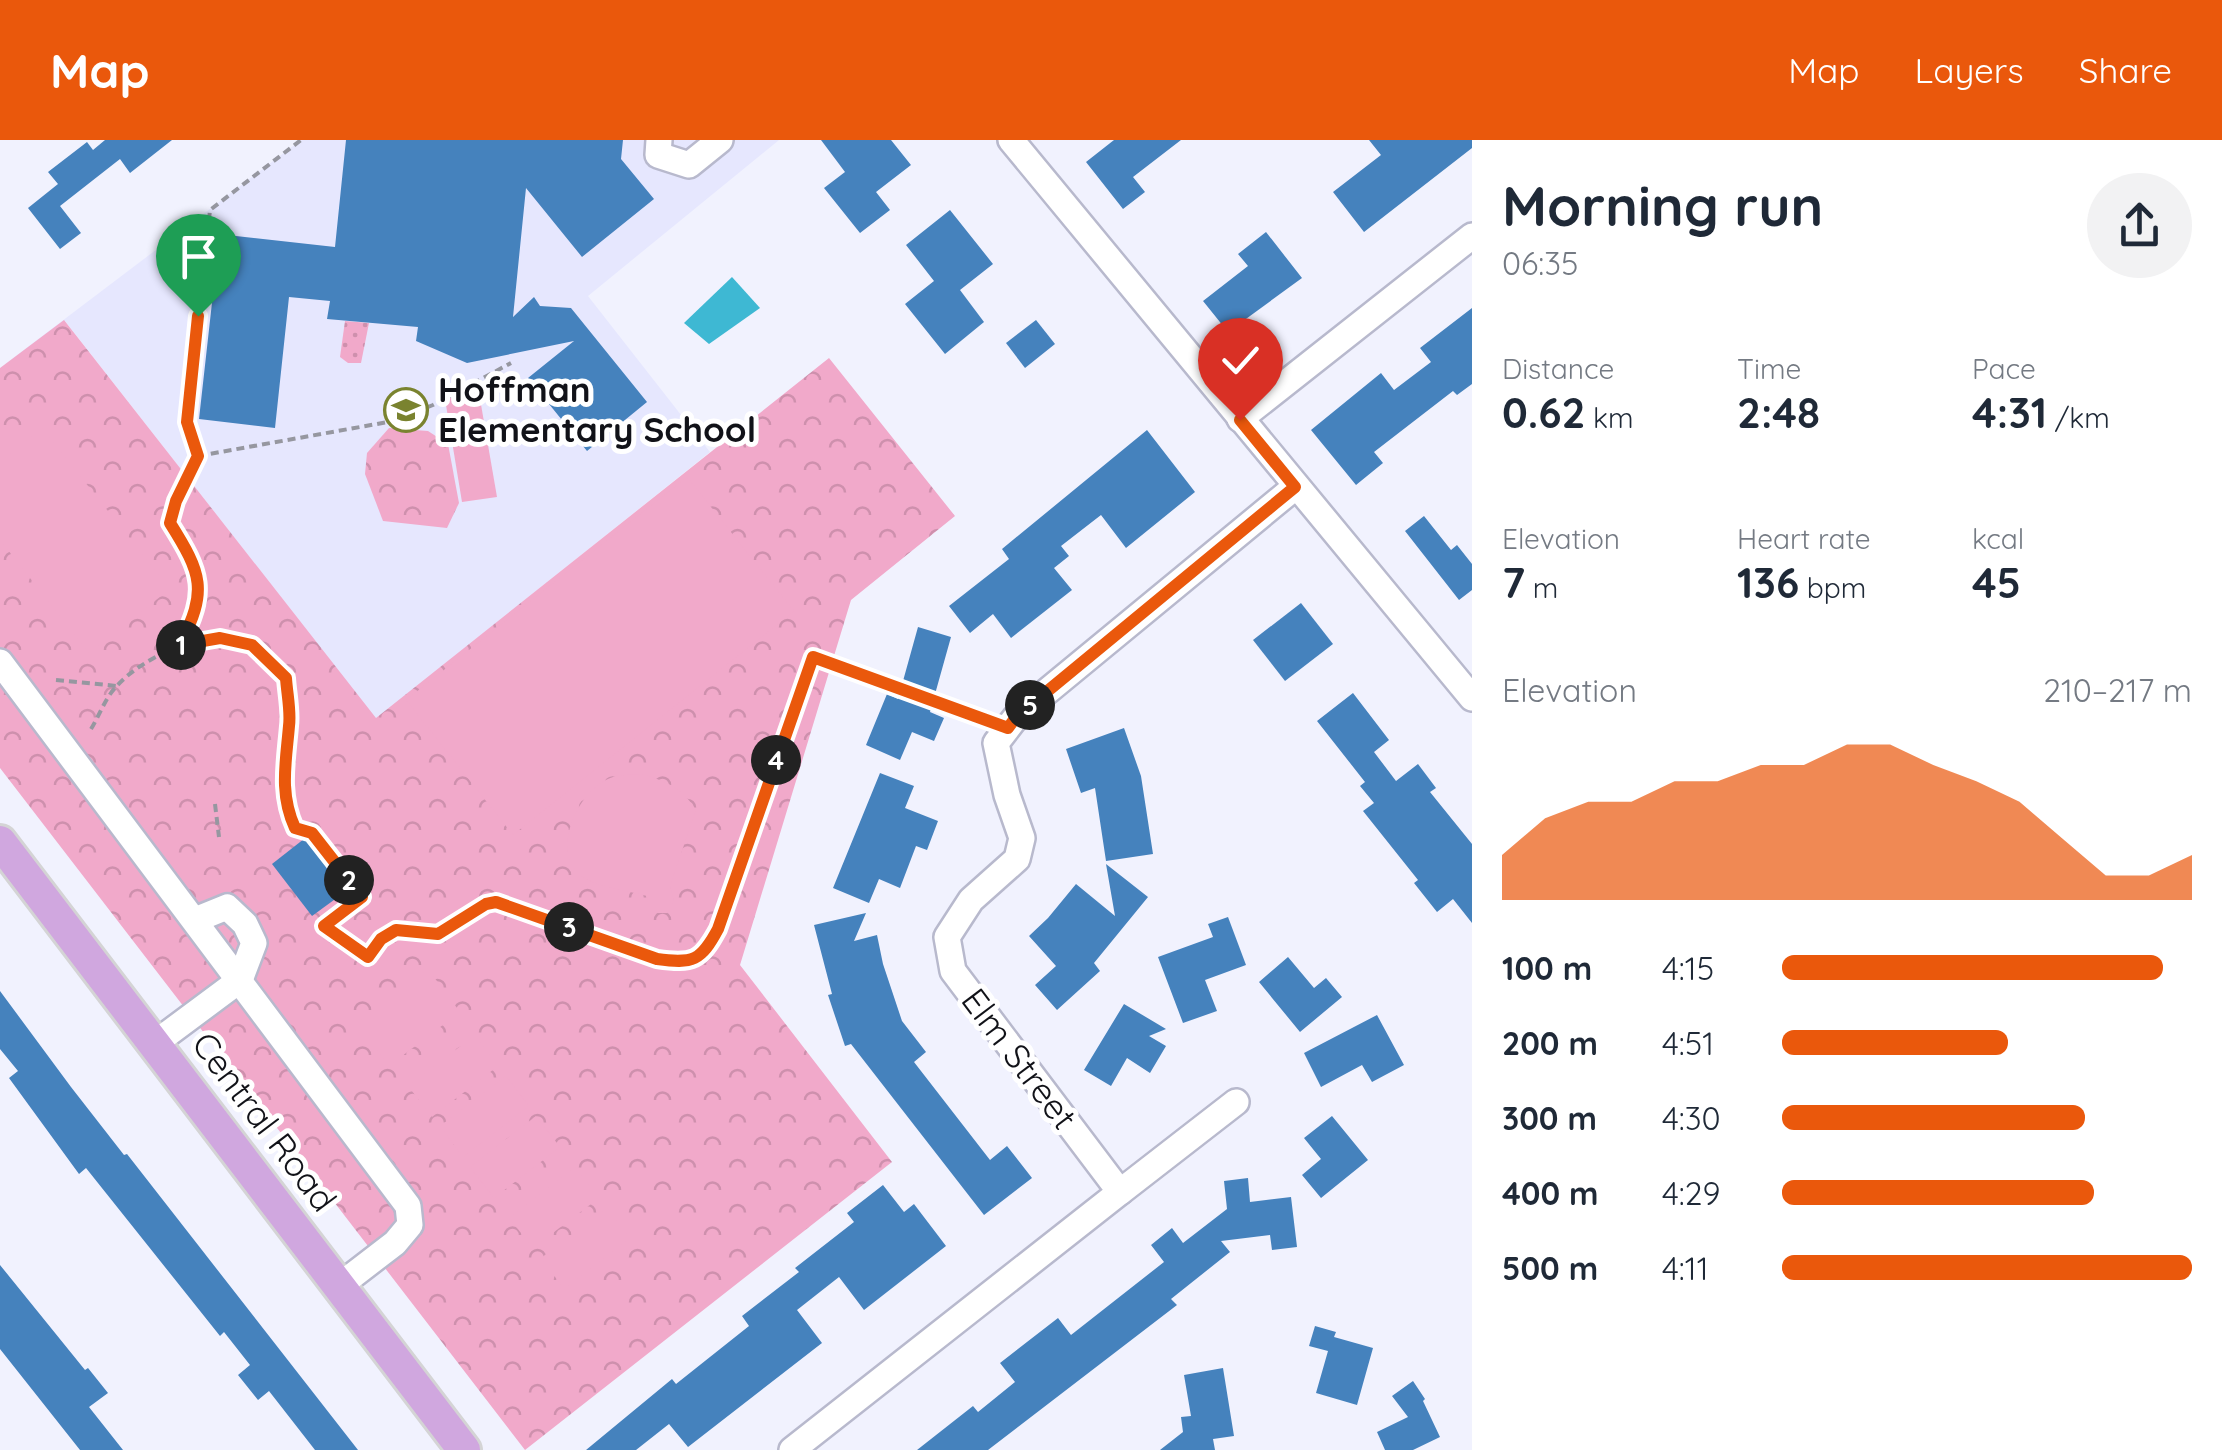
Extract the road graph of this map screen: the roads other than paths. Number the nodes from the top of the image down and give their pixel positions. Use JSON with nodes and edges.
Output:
{"nodes":[{"id":1,"x":660,"y":140,"type":"edge"},
{"id":2,"x":720,"y":140,"type":"edge"},
{"id":3,"x":1011,"y":140,"type":"edge"},
{"id":4,"x":1472,"y":236,"type":"edge"},
{"id":5,"x":1240,"y":420,"type":"junction"},
{"id":6,"x":1295,"y":487,"type":"junction"},
{"id":7,"x":0,"y":662,"type":"edge"},
{"id":8,"x":1468,"y":685,"type":"edge"},
{"id":9,"x":0,"y":842,"type":"edge"},
{"id":10,"x":195,"y":920,"type":"junction"},
{"id":11,"x":240,"y":980,"type":"junction"},
{"id":12,"x":154,"y":1044,"type":"junction"},
{"id":13,"x":1236,"y":1102,"type":"dead end"},
{"id":14,"x":1120,"y":1192,"type":"junction"},
{"id":15,"x":338,"y":1286,"type":"junction"},
{"id":16,"x":464,"y":1450,"type":"edge"},
{"id":17,"x":792,"y":1450,"type":"edge"}],
"edges":[{"from":1,"to":2,"type":"street"},
{"from":3,"to":5,"type":"street"},
{"from":4,"to":5,"type":"street"},
{"from":5,"to":6,"type":"street"},
{"from":6,"to":8,"type":"street"},
{"from":6,"to":14,"type":"street","name":"Elm Street"},
{"from":7,"to":10,"type":"street"},
{"from":9,"to":12,"type":"main road","name":"Central Road"},
{"from":10,"to":11,"type":"street"},
{"from":10,"to":11,"type":"street"},
{"from":11,"to":12,"type":"street"},
{"from":11,"to":15,"type":"street"},
{"from":12,"to":15,"type":"main road","name":"Central Road"},
{"from":13,"to":14,"type":"street"},
{"from":14,"to":17,"type":"street"},
{"from":15,"to":16,"type":"main road","name":"Central Road"}]}
